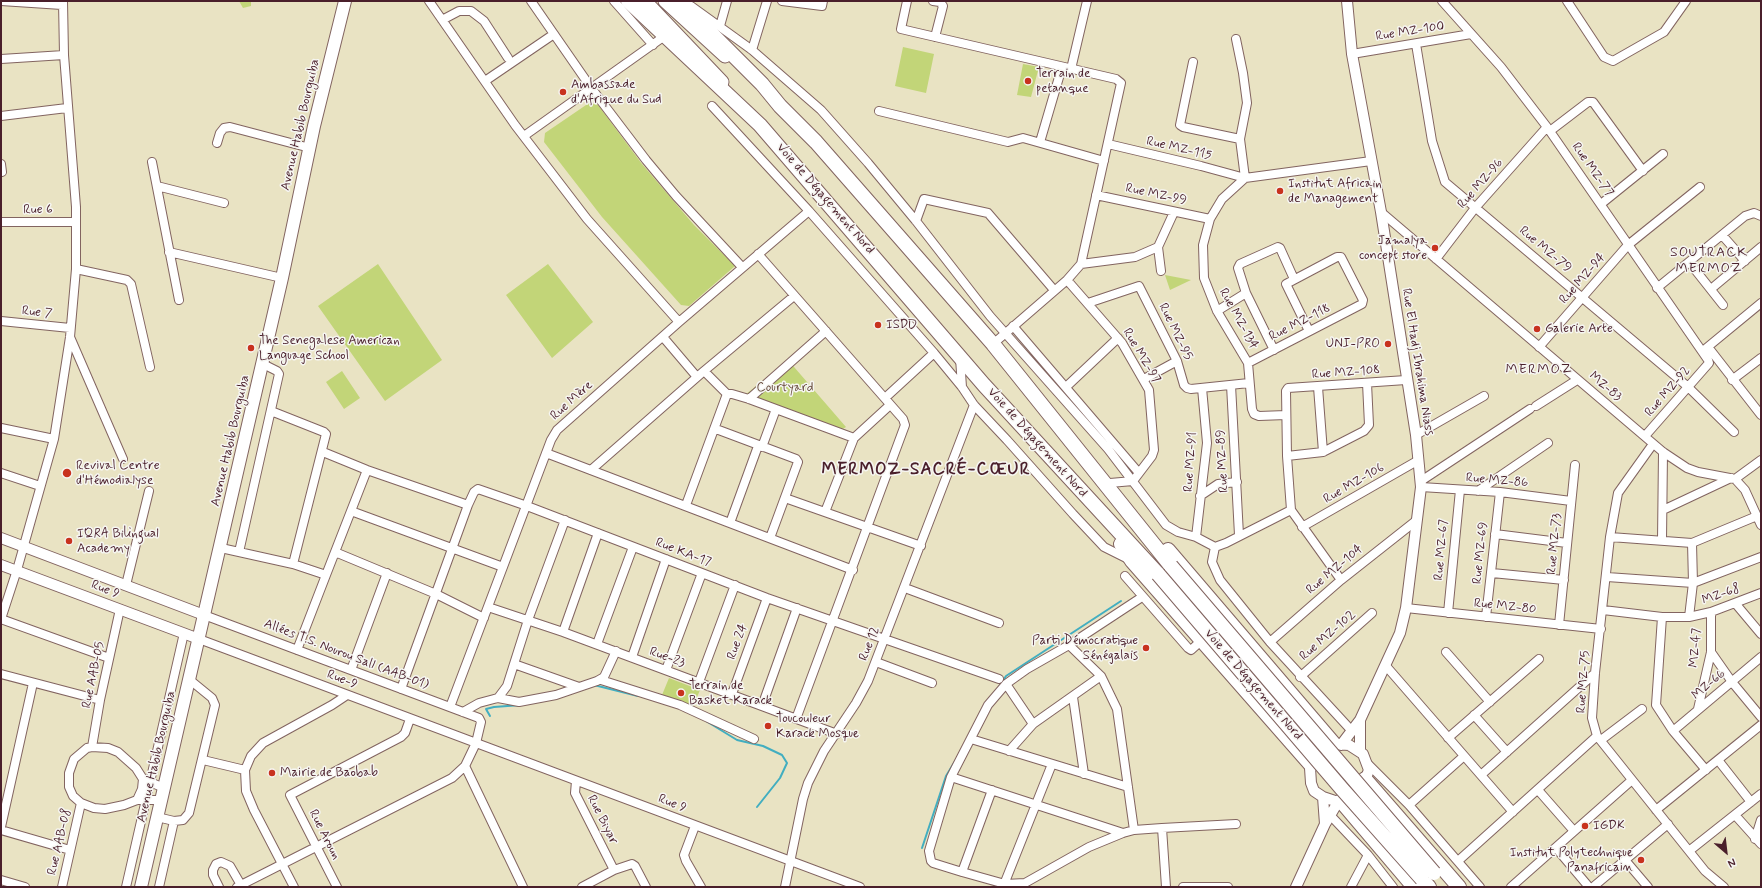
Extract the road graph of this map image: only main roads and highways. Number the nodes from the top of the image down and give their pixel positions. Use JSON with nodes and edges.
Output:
{"nodes":[{"id":1,"x":345,"y":1,"type":"edge"},
{"id":2,"x":628,"y":1,"type":"edge"},
{"id":3,"x":665,"y":1,"type":"edge"},
{"id":4,"x":679,"y":1,"type":"edge"},
{"id":5,"x":649,"y":5,"type":"edge"},
{"id":6,"x":780,"y":106,"type":"junction"},
{"id":7,"x":760,"y":124,"type":"junction"},
{"id":8,"x":1087,"y":463,"type":"junction"},
{"id":9,"x":1111,"y":524,"type":"junction"},
{"id":10,"x":1338,"y":745,"type":"road end"},
{"id":11,"x":1311,"y":765,"type":"road end"},
{"id":12,"x":1365,"y":779,"type":"road end"},
{"id":13,"x":1339,"y":801,"type":"road end"},
{"id":14,"x":1425,"y":881,"type":"edge"},
{"id":15,"x":142,"y":887,"type":"edge"},
{"id":16,"x":1447,"y":887,"type":"edge"},
{"id":17,"x":1459,"y":887,"type":"edge"}],
"edges":[{"from":1,"to":15,"type":"main road","name":"Avenue Habib Bourguiba"},
{"from":2,"to":7,"type":"highway"},
{"from":3,"to":6,"type":"main road","name":"Voie de Dégagement Nord"},
{"from":4,"to":6,"type":"highway"},
{"from":5,"to":7,"type":"main road","name":"Voie de Dégagement Nord"},
{"from":6,"to":8,"type":"highway","name":"Voie de Dégagement Nord"},
{"from":7,"to":9,"type":"highway","name":"Voie de Dégagement Nord"},
{"from":8,"to":10,"type":"highway"},
{"from":8,"to":14,"type":"highway","name":"Voie de Dégagement Nord","bridge":true},
{"from":9,"to":11,"type":"highway"},
{"from":9,"to":14,"type":"highway","name":"Voie de Dégagement Nord","bridge":true},
{"from":12,"to":17,"type":"highway"},
{"from":13,"to":14,"type":"highway"},
{"from":14,"to":16,"type":"highway","name":"Voie de Dégagement Nord"}]}
